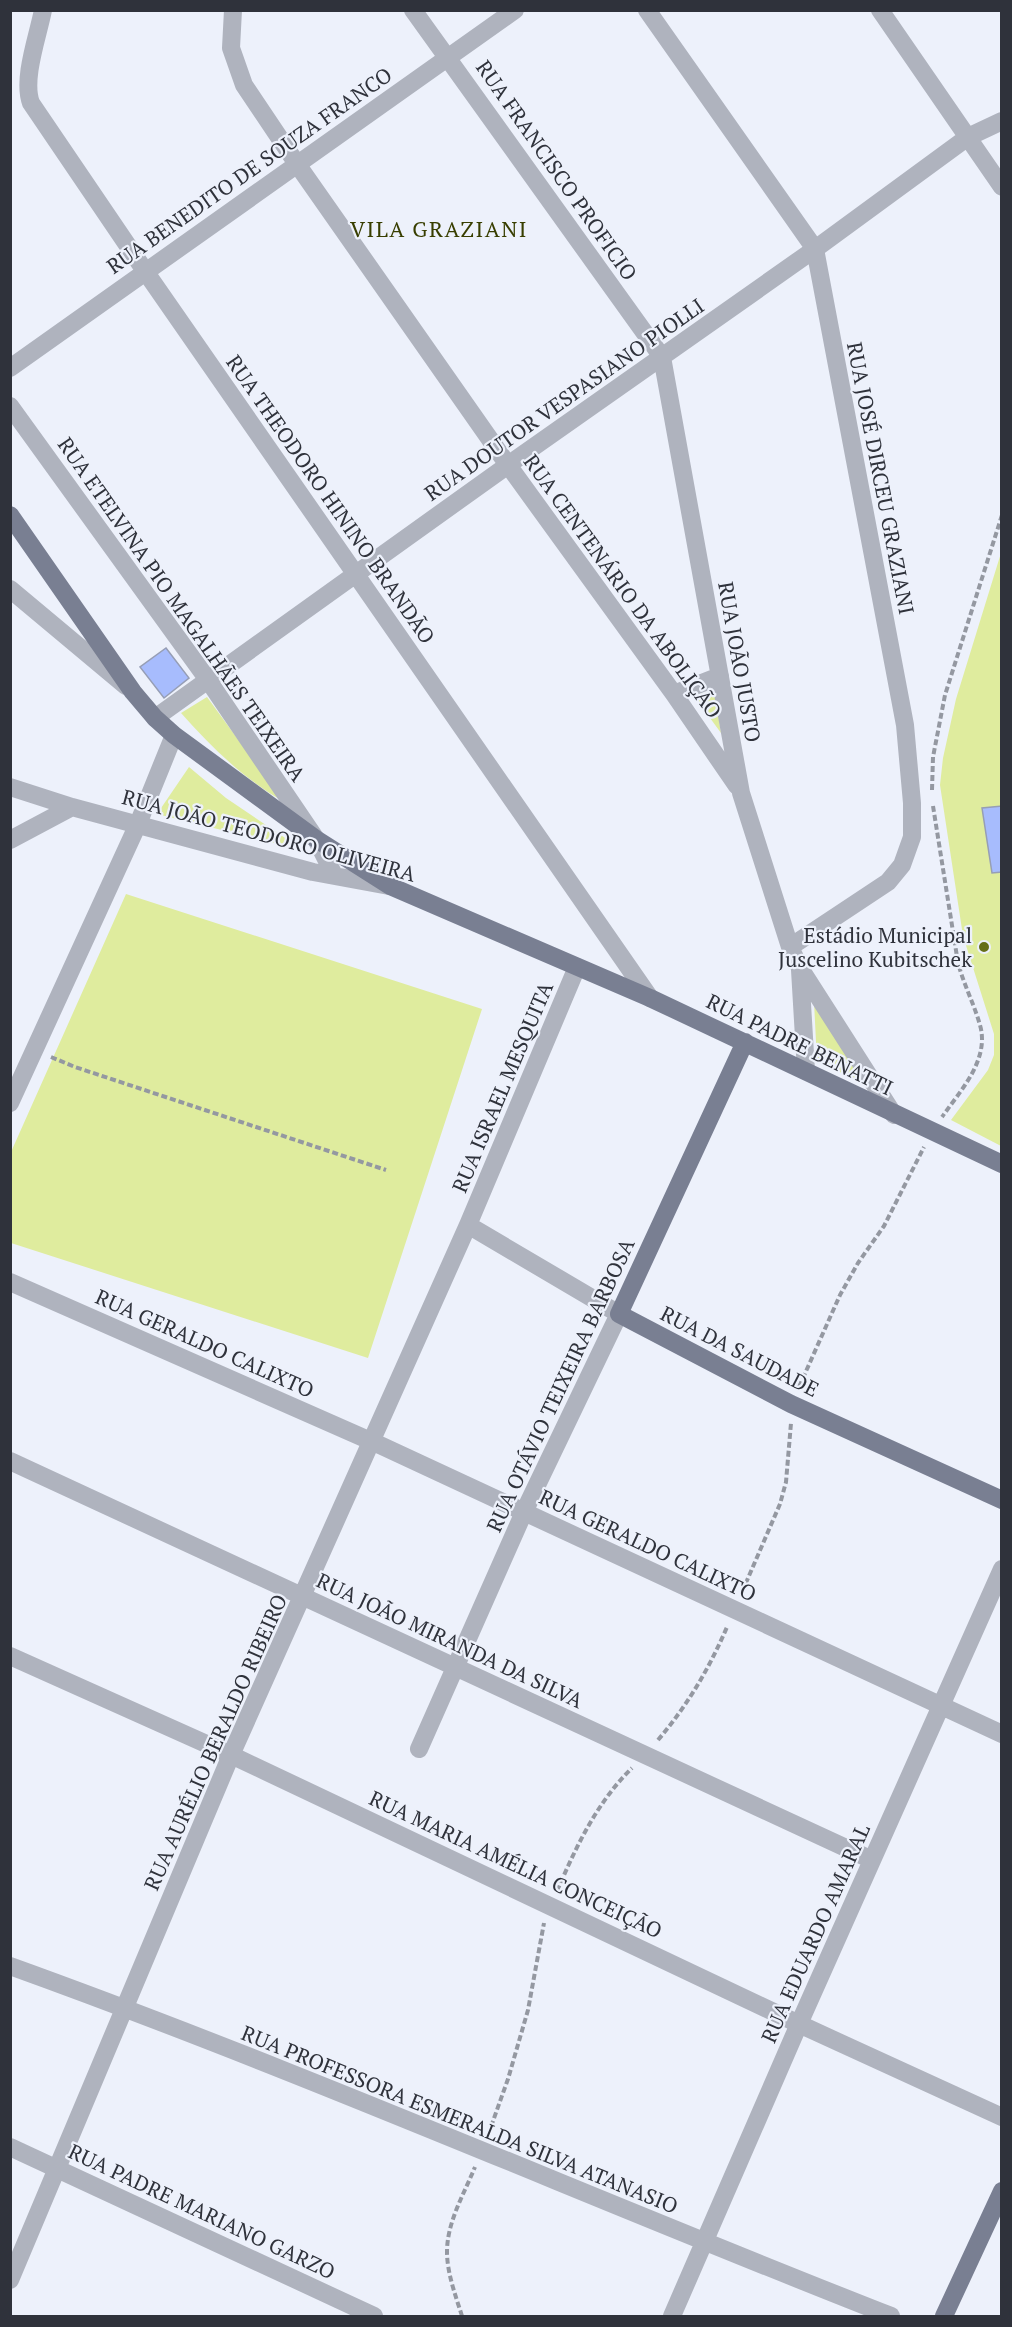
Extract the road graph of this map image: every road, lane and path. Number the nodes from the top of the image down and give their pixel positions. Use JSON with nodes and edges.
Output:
{"nodes":[{"id":1,"x":43,"y":10,"type":"edge"},
{"id":2,"x":232,"y":10,"type":"edge"},
{"id":3,"x":413,"y":10,"type":"edge"},
{"id":4,"x":515,"y":10,"type":"edge"},
{"id":5,"x":646,"y":10,"type":"edge"},
{"id":6,"x":880,"y":10,"type":"edge"},
{"id":7,"x":448,"y":57,"type":"junction"},
{"id":8,"x":1002,"y":121,"type":"edge"},
{"id":9,"x":968,"y":137,"type":"junction"},
{"id":10,"x":297,"y":164,"type":"junction"},
{"id":11,"x":1002,"y":187,"type":"edge"},
{"id":12,"x":815,"y":249,"type":"junction"},
{"id":13,"x":145,"y":271,"type":"junction"},
{"id":14,"x":662,"y":357,"type":"junction"},
{"id":15,"x":10,"y":368,"type":"edge"},
{"id":16,"x":10,"y":406,"type":"edge"},
{"id":17,"x":508,"y":465,"type":"junction"},
{"id":18,"x":10,"y":515,"type":"edge"},
{"id":19,"x":1002,"y":515,"type":"edge"},
{"id":20,"x":357,"y":574,"type":"junction"},
{"id":21,"x":10,"y":589,"type":"edge"},
{"id":22,"x":720,"y":676,"type":"junction"},
{"id":23,"x":208,"y":680,"type":"junction"},
{"id":24,"x":133,"y":692,"type":"junction"},
{"id":25,"x":675,"y":694,"type":"junction"},
{"id":26,"x":155,"y":718,"type":"junction"},
{"id":27,"x":174,"y":735,"type":"junction"},
{"id":28,"x":10,"y":787,"type":"edge"},
{"id":29,"x":741,"y":793,"type":"junction"},
{"id":30,"x":932,"y":793,"type":"dead end"},
{"id":31,"x":933,"y":801,"type":"dead end"},
{"id":32,"x":72,"y":807,"type":"junction"},
{"id":33,"x":138,"y":824,"type":"junction"},
{"id":34,"x":316,"y":839,"type":"junction"},
{"id":35,"x":10,"y":840,"type":"edge"},
{"id":36,"x":334,"y":875,"type":"junction"},
{"id":37,"x":390,"y":886,"type":"junction"},
{"id":38,"x":790,"y":947,"type":"junction"},
{"id":39,"x":577,"y":967,"type":"junction"},
{"id":40,"x":800,"y":968,"type":"junction"},
{"id":41,"x":650,"y":998,"type":"junction"},
{"id":42,"x":745,"y":1042,"type":"junction"},
{"id":43,"x":35,"y":1050,"type":"junction"},
{"id":44,"x":807,"y":1071,"type":"junction"},
{"id":45,"x":10,"y":1102,"type":"edge"},
{"id":46,"x":894,"y":1115,"type":"junction"},
{"id":47,"x":932,"y":1132,"type":"junction"},
{"id":48,"x":1002,"y":1164,"type":"edge"},
{"id":49,"x":386,"y":1170,"type":"dead end"},
{"id":50,"x":468,"y":1225,"type":"junction"},
{"id":51,"x":10,"y":1282,"type":"edge"},
{"id":52,"x":619,"y":1314,"type":"junction"},
{"id":53,"x":791,"y":1404,"type":"junction"},
{"id":54,"x":370,"y":1441,"type":"junction"},
{"id":55,"x":10,"y":1461,"type":"edge"},
{"id":56,"x":1002,"y":1500,"type":"edge"},
{"id":57,"x":525,"y":1512,"type":"junction"},
{"id":58,"x":1002,"y":1569,"type":"edge"},
{"id":59,"x":303,"y":1597,"type":"junction"},
{"id":60,"x":734,"y":1610,"type":"junction"},
{"id":61,"x":12,"y":1660,"type":"edge"},
{"id":62,"x":455,"y":1667,"type":"junction"},
{"id":63,"x":940,"y":1706,"type":"junction"},
{"id":64,"x":1002,"y":1734,"type":"edge"},
{"id":65,"x":419,"y":1749,"type":"dead end"},
{"id":66,"x":231,"y":1755,"type":"junction"},
{"id":67,"x":645,"y":1755,"type":"junction"},
{"id":68,"x":872,"y":1860,"type":"junction"},
{"id":69,"x":551,"y":1905,"type":"junction"},
{"id":70,"x":10,"y":1966,"type":"edge"},
{"id":71,"x":125,"y":2007,"type":"junction"},
{"id":72,"x":799,"y":2024,"type":"junction"},
{"id":73,"x":1002,"y":2117,"type":"edge"},
{"id":74,"x":10,"y":2147,"type":"edge"},
{"id":75,"x":482,"y":2151,"type":"junction"},
{"id":76,"x":58,"y":2168,"type":"junction"},
{"id":77,"x":1002,"y":2191,"type":"edge"},
{"id":78,"x":703,"y":2242,"type":"junction"},
{"id":79,"x":10,"y":2280,"type":"edge"},
{"id":80,"x":374,"y":2316,"type":"edge"},
{"id":81,"x":462,"y":2316,"type":"edge"},
{"id":82,"x":672,"y":2316,"type":"edge"},
{"id":83,"x":891,"y":2316,"type":"edge"},
{"id":84,"x":944,"y":2316,"type":"edge"}],
"edges":[{"from":1,"to":13,"type":"street","name":"RUA THEODORO HININO BRANDÃO"},
{"from":2,"to":10,"type":"street","name":"RUA CENTENÁRIO DA ABOLIÇÃO"},
{"from":3,"to":7,"type":"street","name":"RUA FRANCISCO PROFICIO"},
{"from":4,"to":7,"type":"street","name":"RUA BENEDITO DE SOUZA FRANCO"},
{"from":5,"to":12,"type":"street","name":"RUA JOSÉ DIRCEU GRAZIANI"},
{"from":6,"to":9,"type":"street"},
{"from":7,"to":10,"type":"street","name":"RUA BENEDITO DE SOUZA FRANCO"},
{"from":7,"to":14,"type":"street","name":"RUA FRANCISCO PROFICIO"},
{"from":8,"to":9,"type":"street","name":"RUA DOUTOR VESPASIANO PIOLLI"},
{"from":9,"to":11,"type":"street"},
{"from":9,"to":12,"type":"street","name":"RUA DOUTOR VESPASIANO PIOLLI"},
{"from":10,"to":13,"type":"street","name":"RUA BENEDITO DE SOUZA FRANCO"},
{"from":10,"to":17,"type":"street","name":"RUA CENTENÁRIO DA ABOLIÇÃO"},
{"from":12,"to":14,"type":"street","name":"RUA DOUTOR VESPASIANO PIOLLI"},
{"from":12,"to":38,"type":"street","name":"RUA JOSÉ DIRCEU GRAZIANI"},
{"from":13,"to":15,"type":"street","name":"RUA BENEDITO DE SOUZA FRANCO"},
{"from":13,"to":20,"type":"street","name":"RUA THEODORO HININO BRANDÃO"},
{"from":14,"to":17,"type":"street","name":"RUA DOUTOR VESPASIANO PIOLLI"},
{"from":14,"to":22,"type":"street","name":"RUA JOÃO JUSTO"},
{"from":16,"to":23,"type":"street","name":"RUA ETELVINA PIO MAGALHÃES TEIXEIRA"},
{"from":17,"to":20,"type":"street","name":"RUA DOUTOR VESPASIANO PIOLLI"},
{"from":17,"to":25,"type":"street","name":"RUA CENTENÁRIO DA ABOLIÇÃO"},
{"from":18,"to":24,"type":"main road","name":"RUA ETELVINA PIO MAGALHÃES TEIXEIRA"},
{"from":19,"to":30,"type":"path"},
{"from":20,"to":23,"type":"street","name":"RUA DOUTOR VESPASIANO PIOLLI"},
{"from":20,"to":41,"type":"street","name":"RUA THEODORO HININO BRANDÃO"},
{"from":21,"to":24,"type":"street"},
{"from":22,"to":25,"type":"street"},
{"from":22,"to":29,"type":"street","name":"RUA JOÃO JUSTO"},
{"from":23,"to":26,"type":"street","name":"RUA DOUTOR VESPASIANO PIOLLI"},
{"from":23,"to":34,"type":"street","name":"RUA ETELVINA PIO MAGALHÃES TEIXEIRA"},
{"from":24,"to":26,"type":"main road","name":"RUA ETELVINA PIO MAGALHÃES TEIXEIRA"},
{"from":25,"to":29,"type":"street","name":"RUA CENTENÁRIO DA ABOLIÇÃO"},
{"from":26,"to":27,"type":"main road","name":"RUA ETELVINA PIO MAGALHÃES TEIXEIRA"},
{"from":27,"to":33,"type":"street"},
{"from":27,"to":34,"type":"main road","name":"RUA ETELVINA PIO MAGALHÃES TEIXEIRA"},
{"from":28,"to":32,"type":"street","name":"RUA JOÃO TEODORO OLIVEIRA"},
{"from":29,"to":38,"type":"street","name":"RUA JOÃO JUSTO"},
{"from":31,"to":47,"type":"path"},
{"from":32,"to":33,"type":"street","name":"RUA JOÃO TEODORO OLIVEIRA"},
{"from":32,"to":35,"type":"street"},
{"from":33,"to":36,"type":"street","name":"RUA JOÃO TEODORO OLIVEIRA"},
{"from":33,"to":43,"type":"street"},
{"from":34,"to":36,"type":"street"},
{"from":34,"to":37,"type":"main road","name":"RUA ETELVINA PIO MAGALHÃES TEIXEIRA"},
{"from":36,"to":37,"type":"street","name":"RUA JOÃO TEODORO OLIVEIRA"},
{"from":37,"to":39,"type":"main road","name":"RUA JOÃO TEODORO OLIVEIRA"},
{"from":38,"to":40,"type":"street","name":"RUA JOÃO JUSTO"},
{"from":39,"to":41,"type":"main road","name":"RUA PADRE BENATTI"},
{"from":39,"to":50,"type":"street","name":"RUA ISRAEL MESQUITA"},
{"from":40,"to":44,"type":"street"},
{"from":40,"to":46,"type":"street"},
{"from":41,"to":42,"type":"main road","name":"RUA PADRE BENATTI"},
{"from":42,"to":44,"type":"main road","name":"RUA PADRE BENATTI"},
{"from":42,"to":52,"type":"main road","name":"RUA OTÁVIO TEIXEIRA BARBOSA"},
{"from":43,"to":45,"type":"street"},
{"from":43,"to":49,"type":"path"},
{"from":44,"to":46,"type":"main road","name":"RUA PADRE BENATTI"},
{"from":46,"to":47,"type":"main road","name":"RUA PADRE BENATTI"},
{"from":47,"to":48,"type":"main road","name":"RUA PADRE BENATTI"},
{"from":47,"to":53,"type":"path"},
{"from":50,"to":52,"type":"street","name":"RUA DA SAUDADE"},
{"from":50,"to":54,"type":"street","name":"RUA AURÉLIO BERALDO RIBEIRO"},
{"from":51,"to":54,"type":"street","name":"RUA GERALDO CALIXTO"},
{"from":52,"to":53,"type":"main road","name":"RUA DA SAUDADE"},
{"from":52,"to":57,"type":"street","name":"RUA OTÁVIO TEIXEIRA BARBOSA"},
{"from":53,"to":56,"type":"main road","name":"RUA DA SAUDADE"},
{"from":53,"to":60,"type":"path"},
{"from":54,"to":57,"type":"street","name":"RUA GERALDO CALIXTO"},
{"from":54,"to":59,"type":"street","name":"RUA AURÉLIO BERALDO RIBEIRO"},
{"from":55,"to":59,"type":"street","name":"RUA JOÃO MIRANDA DA SILVA"},
{"from":57,"to":60,"type":"street","name":"RUA GERALDO CALIXTO"},
{"from":57,"to":62,"type":"street","name":"RUA OTÁVIO TEIXEIRA BARBOSA"},
{"from":58,"to":63,"type":"street","name":"RUA EDUARDO AMARAL"},
{"from":59,"to":62,"type":"street","name":"RUA JOÃO MIRANDA DA SILVA"},
{"from":59,"to":66,"type":"street","name":"RUA AURÉLIO BERALDO RIBEIRO"},
{"from":60,"to":63,"type":"street","name":"RUA GERALDO CALIXTO"},
{"from":60,"to":67,"type":"path"},
{"from":61,"to":66,"type":"street","name":"RUA MARIA AMÉLIA CONCEIÇÃO"},
{"from":62,"to":65,"type":"street","name":"RUA OTÁVIO TEIXEIRA BARBOSA"},
{"from":62,"to":67,"type":"street","name":"RUA JOÃO MIRANDA DA SILVA"},
{"from":63,"to":64,"type":"street","name":"RUA GERALDO CALIXTO"},
{"from":63,"to":68,"type":"street","name":"RUA EDUARDO AMARAL"},
{"from":66,"to":69,"type":"street","name":"RUA MARIA AMÉLIA CONCEIÇÃO"},
{"from":66,"to":71,"type":"street","name":"RUA AURÉLIO BERALDO RIBEIRO"},
{"from":67,"to":68,"type":"street","name":"RUA JOÃO MIRANDA DA SILVA"},
{"from":67,"to":69,"type":"path"},
{"from":68,"to":72,"type":"street","name":"RUA EDUARDO AMARAL"},
{"from":69,"to":72,"type":"street","name":"RUA MARIA AMÉLIA CONCEIÇÃO"},
{"from":69,"to":75,"type":"path"},
{"from":70,"to":71,"type":"street","name":"RUA PROFESSORA ESMERALDA SILVA ATANASIO"},
{"from":71,"to":75,"type":"street","name":"RUA PROFESSORA ESMERALDA SILVA ATANASIO"},
{"from":71,"to":76,"type":"street","name":"RUA AURÉLIO BERALDO RIBEIRO"},
{"from":72,"to":73,"type":"street","name":"RUA MARIA AMÉLIA CONCEIÇÃO"},
{"from":72,"to":78,"type":"street","name":"RUA EDUARDO AMARAL"},
{"from":74,"to":76,"type":"street","name":"RUA PADRE MARIANO GARZO"},
{"from":75,"to":78,"type":"street","name":"RUA PROFESSORA ESMERALDA SILVA ATANASIO"},
{"from":75,"to":81,"type":"path"},
{"from":76,"to":79,"type":"street","name":"RUA AURÉLIO BERALDO RIBEIRO"},
{"from":76,"to":80,"type":"street","name":"RUA PADRE MARIANO GARZO"},
{"from":77,"to":84,"type":"main road"},
{"from":78,"to":82,"type":"street","name":"RUA EDUARDO AMARAL"},
{"from":78,"to":83,"type":"street","name":"RUA PROFESSORA ESMERALDA SILVA ATANASIO"}]}
